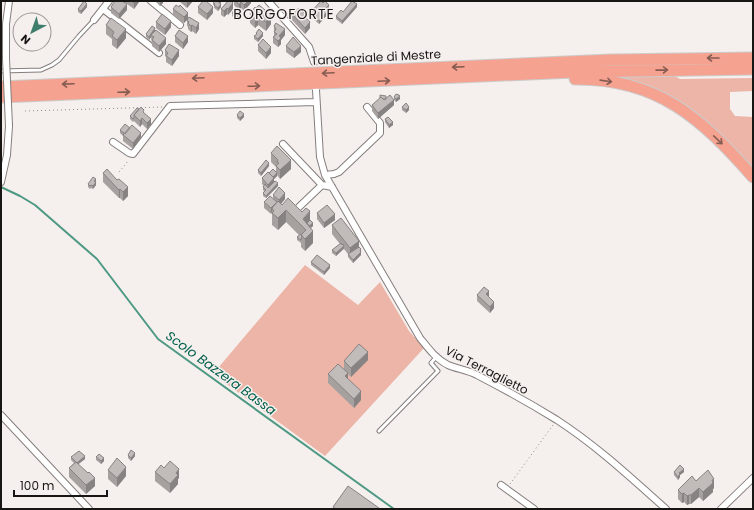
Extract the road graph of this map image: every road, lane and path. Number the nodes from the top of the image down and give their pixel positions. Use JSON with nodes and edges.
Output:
{"nodes":[{"id":1,"x":9,"y":1,"type":"edge"},
{"id":2,"x":109,"y":1,"type":"edge"},
{"id":3,"x":151,"y":1,"type":"edge"},
{"id":4,"x":268,"y":1,"type":"edge"},
{"id":5,"x":103,"y":9,"type":"junction"},
{"id":6,"x":94,"y":20,"type":"joint"},
{"id":7,"x":180,"y":25,"type":"dead end"},
{"id":8,"x":159,"y":53,"type":"dead end"},
{"id":9,"x":753,"y":58,"type":"edge"},
{"id":10,"x":314,"y":62,"type":"dead end"},
{"id":11,"x":753,"y":69,"type":"edge"},
{"id":12,"x":1,"y":71,"type":"edge"},
{"id":13,"x":525,"y":74,"type":"junction"},
{"id":14,"x":1,"y":86,"type":"edge"},
{"id":15,"x":316,"y":90,"type":"dead end"},
{"id":16,"x":1,"y":97,"type":"edge"},
{"id":17,"x":316,"y":102,"type":"junction"},
{"id":18,"x":170,"y":106,"type":"junction"},
{"id":19,"x":367,"y":107,"type":"dead end"},
{"id":20,"x":25,"y":111,"type":"dead end"},
{"id":21,"x":113,"y":142,"type":"dead end"},
{"id":22,"x":283,"y":144,"type":"dead end"},
{"id":23,"x":133,"y":154,"type":"junction"},
{"id":24,"x":119,"y":172,"type":"dead end"},
{"id":25,"x":325,"y":175,"type":"junction"},
{"id":26,"x":753,"y":177,"type":"edge"},
{"id":27,"x":1,"y":181,"type":"edge"},
{"id":28,"x":322,"y":185,"type":"junction"},
{"id":29,"x":332,"y":187,"type":"junction"},
{"id":30,"x":299,"y":207,"type":"edge"},
{"id":31,"x":437,"y":356,"type":"junction"},
{"id":32,"x":1,"y":415,"type":"edge"},
{"id":33,"x":556,"y":420,"type":"junction"},
{"id":34,"x":379,"y":431,"type":"dead end"},
{"id":35,"x":753,"y":478,"type":"edge"},
{"id":36,"x":501,"y":485,"type":"dead end"},
{"id":37,"x":507,"y":489,"type":"junction"},
{"id":38,"x":89,"y":509,"type":"edge"},
{"id":39,"x":534,"y":509,"type":"edge"},
{"id":40,"x":666,"y":509,"type":"edge"},
{"id":41,"x":721,"y":509,"type":"edge"}],
"edges":[{"from":1,"to":27,"type":"street","bridge":true},
{"from":2,"to":5,"type":"street"},
{"from":3,"to":7,"type":"street"},
{"from":4,"to":10,"type":"street"},
{"from":5,"to":6,"type":"street"},
{"from":5,"to":8,"type":"street"},
{"from":6,"to":12,"type":"lane"},
{"from":9,"to":14,"type":"highway","name":"Tangenziale di Mestre","one_way":true},
{"from":13,"to":11,"type":"highway","name":"Tangenziale di Mestre","one_way":true},
{"from":16,"to":13,"type":"highway","name":"Tangenziale di Mestre","one_way":true},
{"from":13,"to":26,"type":"highway","one_way":true},
{"from":15,"to":17,"type":"street","name":"Via Terraglietto"},
{"from":17,"to":18,"type":"street"},
{"from":17,"to":25,"type":"street","name":"Via Terraglietto"},
{"from":18,"to":20,"type":"path"},
{"from":18,"to":23,"type":"street"},
{"from":19,"to":25,"type":"street"},
{"from":21,"to":23,"type":"street"},
{"from":22,"to":28,"type":"street"},
{"from":23,"to":24,"type":"path"},
{"from":25,"to":29,"type":"street","name":"Via Terraglietto"},
{"from":28,"to":29,"type":"street"},
{"from":28,"to":30,"type":"street"},
{"from":29,"to":31,"type":"street","name":"Via Terraglietto"},
{"from":31,"to":33,"type":"street","name":"Via Terraglietto"},
{"from":31,"to":34,"type":"lane"},
{"from":32,"to":38,"type":"street"},
{"from":33,"to":37,"type":"path"},
{"from":33,"to":40,"type":"street","name":"Via Terraglietto"},
{"from":35,"to":41,"type":"street"},
{"from":36,"to":37,"type":"street"},
{"from":37,"to":39,"type":"street"}]}
